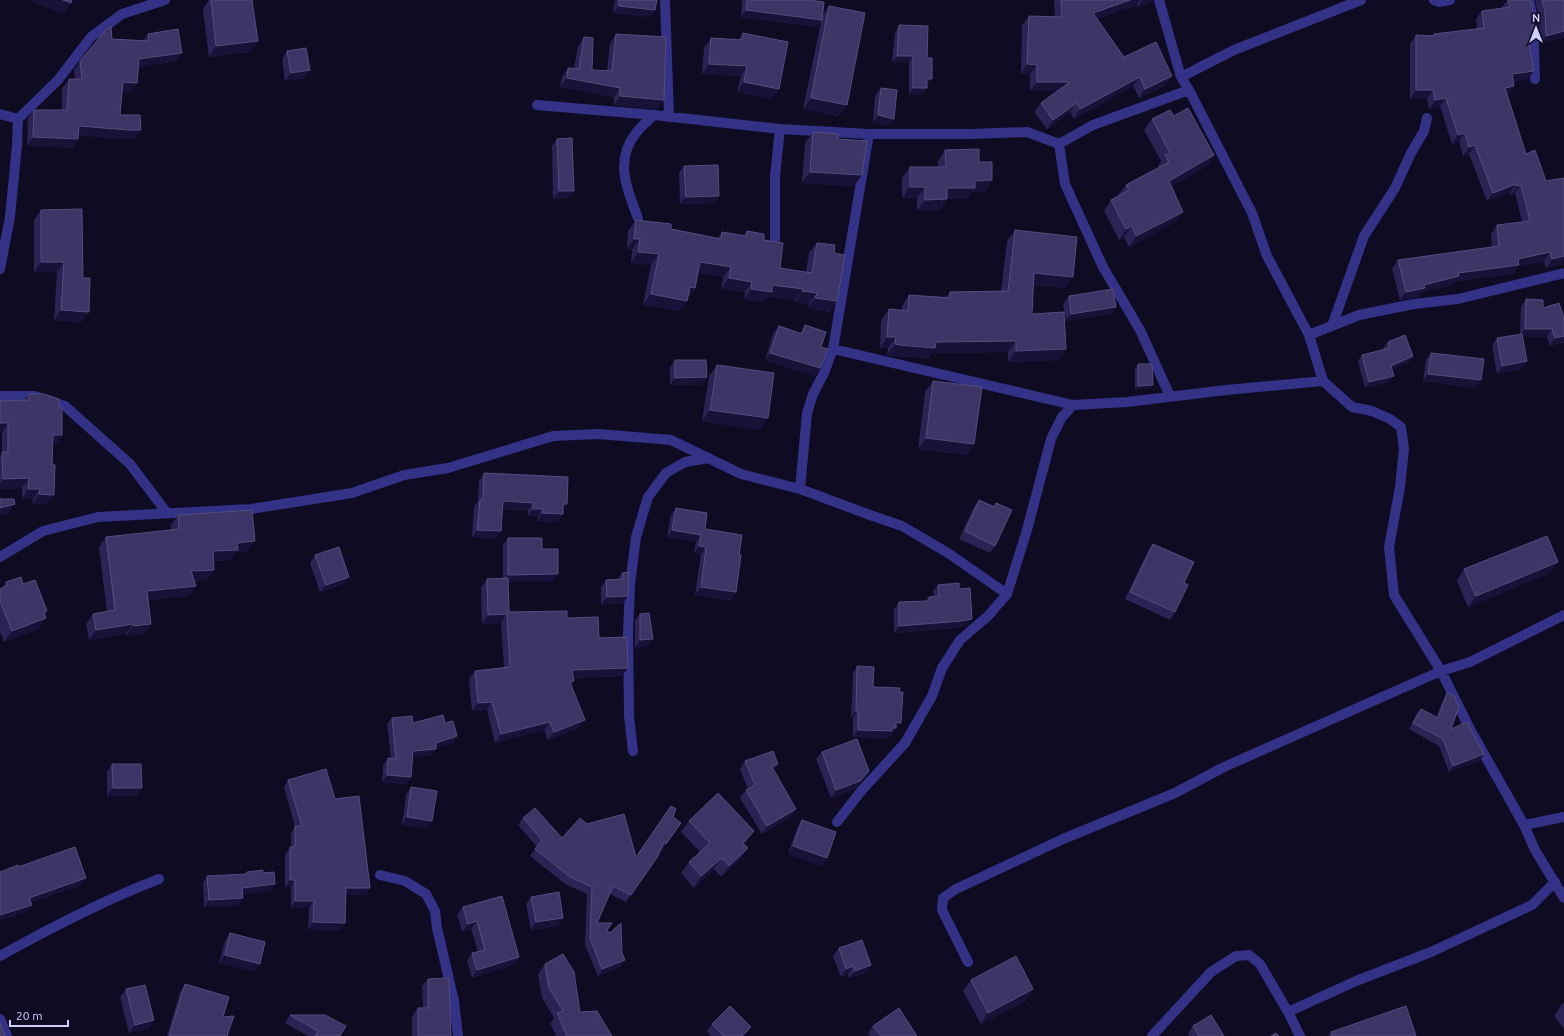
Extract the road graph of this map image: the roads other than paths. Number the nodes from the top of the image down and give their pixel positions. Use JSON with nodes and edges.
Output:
{"nodes":[{"id":1,"x":165,"y":0,"type":"edge"},
{"id":2,"x":665,"y":0,"type":"edge"},
{"id":3,"x":1159,"y":0,"type":"edge"},
{"id":4,"x":1361,"y":0,"type":"edge"},
{"id":5,"x":1434,"y":0,"type":"edge"},
{"id":6,"x":1450,"y":0,"type":"edge"},
{"id":7,"x":1529,"y":0,"type":"edge"},
{"id":8,"x":1181,"y":77,"type":"junction"},
{"id":9,"x":1535,"y":79,"type":"edge"},
{"id":10,"x":1189,"y":90,"type":"junction"},
{"id":11,"x":537,"y":105,"type":"dead end"},
{"id":12,"x":0,"y":114,"type":"edge"},
{"id":13,"x":654,"y":115,"type":"junction"},
{"id":14,"x":669,"y":117,"type":"junction"},
{"id":15,"x":1427,"y":118,"type":"dead end"},
{"id":16,"x":18,"y":119,"type":"junction"},
{"id":17,"x":780,"y":129,"type":"junction"},
{"id":18,"x":869,"y":134,"type":"junction"},
{"id":19,"x":1059,"y":144,"type":"junction"},
{"id":20,"x":638,"y":218,"type":"dead end"},
{"id":21,"x":775,"y":240,"type":"edge"},
{"id":22,"x":0,"y":269,"type":"edge"},
{"id":23,"x":1564,"y":273,"type":"edge"},
{"id":24,"x":1332,"y":326,"type":"junction"},
{"id":25,"x":1309,"y":335,"type":"junction"},
{"id":26,"x":833,"y":349,"type":"junction"},
{"id":27,"x":1323,"y":381,"type":"junction"},
{"id":28,"x":0,"y":396,"type":"edge"},
{"id":29,"x":1170,"y":396,"type":"junction"},
{"id":30,"x":1073,"y":405,"type":"junction"},
{"id":31,"x":708,"y":458,"type":"junction"},
{"id":32,"x":800,"y":489,"type":"junction"},
{"id":33,"x":167,"y":513,"type":"junction"},
{"id":34,"x":0,"y":557,"type":"edge"},
{"id":35,"x":1006,"y":594,"type":"junction"},
{"id":36,"x":1564,"y":615,"type":"edge"},
{"id":37,"x":1441,"y":671,"type":"junction"},
{"id":38,"x":633,"y":751,"type":"dead end"},
{"id":39,"x":1564,"y":817,"type":"edge"},
{"id":40,"x":837,"y":822,"type":"dead end"},
{"id":41,"x":1524,"y":825,"type":"junction"},
{"id":42,"x":380,"y":875,"type":"dead end"},
{"id":43,"x":160,"y":879,"type":"dead end"},
{"id":44,"x":1555,"y":882,"type":"junction"},
{"id":45,"x":1564,"y":898,"type":"edge"},
{"id":46,"x":0,"y":956,"type":"edge"},
{"id":47,"x":968,"y":962,"type":"dead end"},
{"id":48,"x":1288,"y":1012,"type":"junction"},
{"id":49,"x":0,"y":1019,"type":"edge"},
{"id":50,"x":6,"y":1036,"type":"edge"},
{"id":51,"x":458,"y":1036,"type":"edge"},
{"id":52,"x":1152,"y":1036,"type":"edge"},
{"id":53,"x":1300,"y":1036,"type":"edge"}],
"edges":[{"from":1,"to":16,"type":"street"},
{"from":2,"to":14,"type":"street"},
{"from":3,"to":8,"type":"street"},
{"from":4,"to":8,"type":"street"},
{"from":5,"to":6,"type":"street"},
{"from":7,"to":9,"type":"street"},
{"from":8,"to":10,"type":"street"},
{"from":10,"to":19,"type":"street"},
{"from":10,"to":25,"type":"street"},
{"from":11,"to":13,"type":"street"},
{"from":12,"to":16,"type":"street"},
{"from":13,"to":14,"type":"street"},
{"from":13,"to":20,"type":"street"},
{"from":14,"to":17,"type":"street"},
{"from":15,"to":24,"type":"street"},
{"from":16,"to":22,"type":"street"},
{"from":17,"to":18,"type":"street"},
{"from":17,"to":21,"type":"street"},
{"from":18,"to":19,"type":"street"},
{"from":18,"to":26,"type":"street"},
{"from":19,"to":29,"type":"street"},
{"from":23,"to":24,"type":"street"},
{"from":24,"to":25,"type":"street"},
{"from":25,"to":27,"type":"street"},
{"from":26,"to":30,"type":"street"},
{"from":26,"to":32,"type":"street"},
{"from":27,"to":29,"type":"street"},
{"from":27,"to":37,"type":"street"},
{"from":28,"to":33,"type":"street"},
{"from":29,"to":30,"type":"street"},
{"from":30,"to":35,"type":"street"},
{"from":31,"to":32,"type":"street"},
{"from":31,"to":33,"type":"street"},
{"from":31,"to":38,"type":"street"},
{"from":32,"to":35,"type":"street"},
{"from":33,"to":34,"type":"street"},
{"from":35,"to":40,"type":"street"},
{"from":36,"to":37,"type":"street"},
{"from":37,"to":41,"type":"street"},
{"from":37,"to":47,"type":"street"},
{"from":39,"to":41,"type":"street"},
{"from":41,"to":44,"type":"street"},
{"from":42,"to":51,"type":"street"},
{"from":43,"to":46,"type":"street"},
{"from":44,"to":45,"type":"street"},
{"from":44,"to":48,"type":"street"},
{"from":48,"to":52,"type":"street"},
{"from":48,"to":53,"type":"street"},
{"from":49,"to":50,"type":"street"}]}
